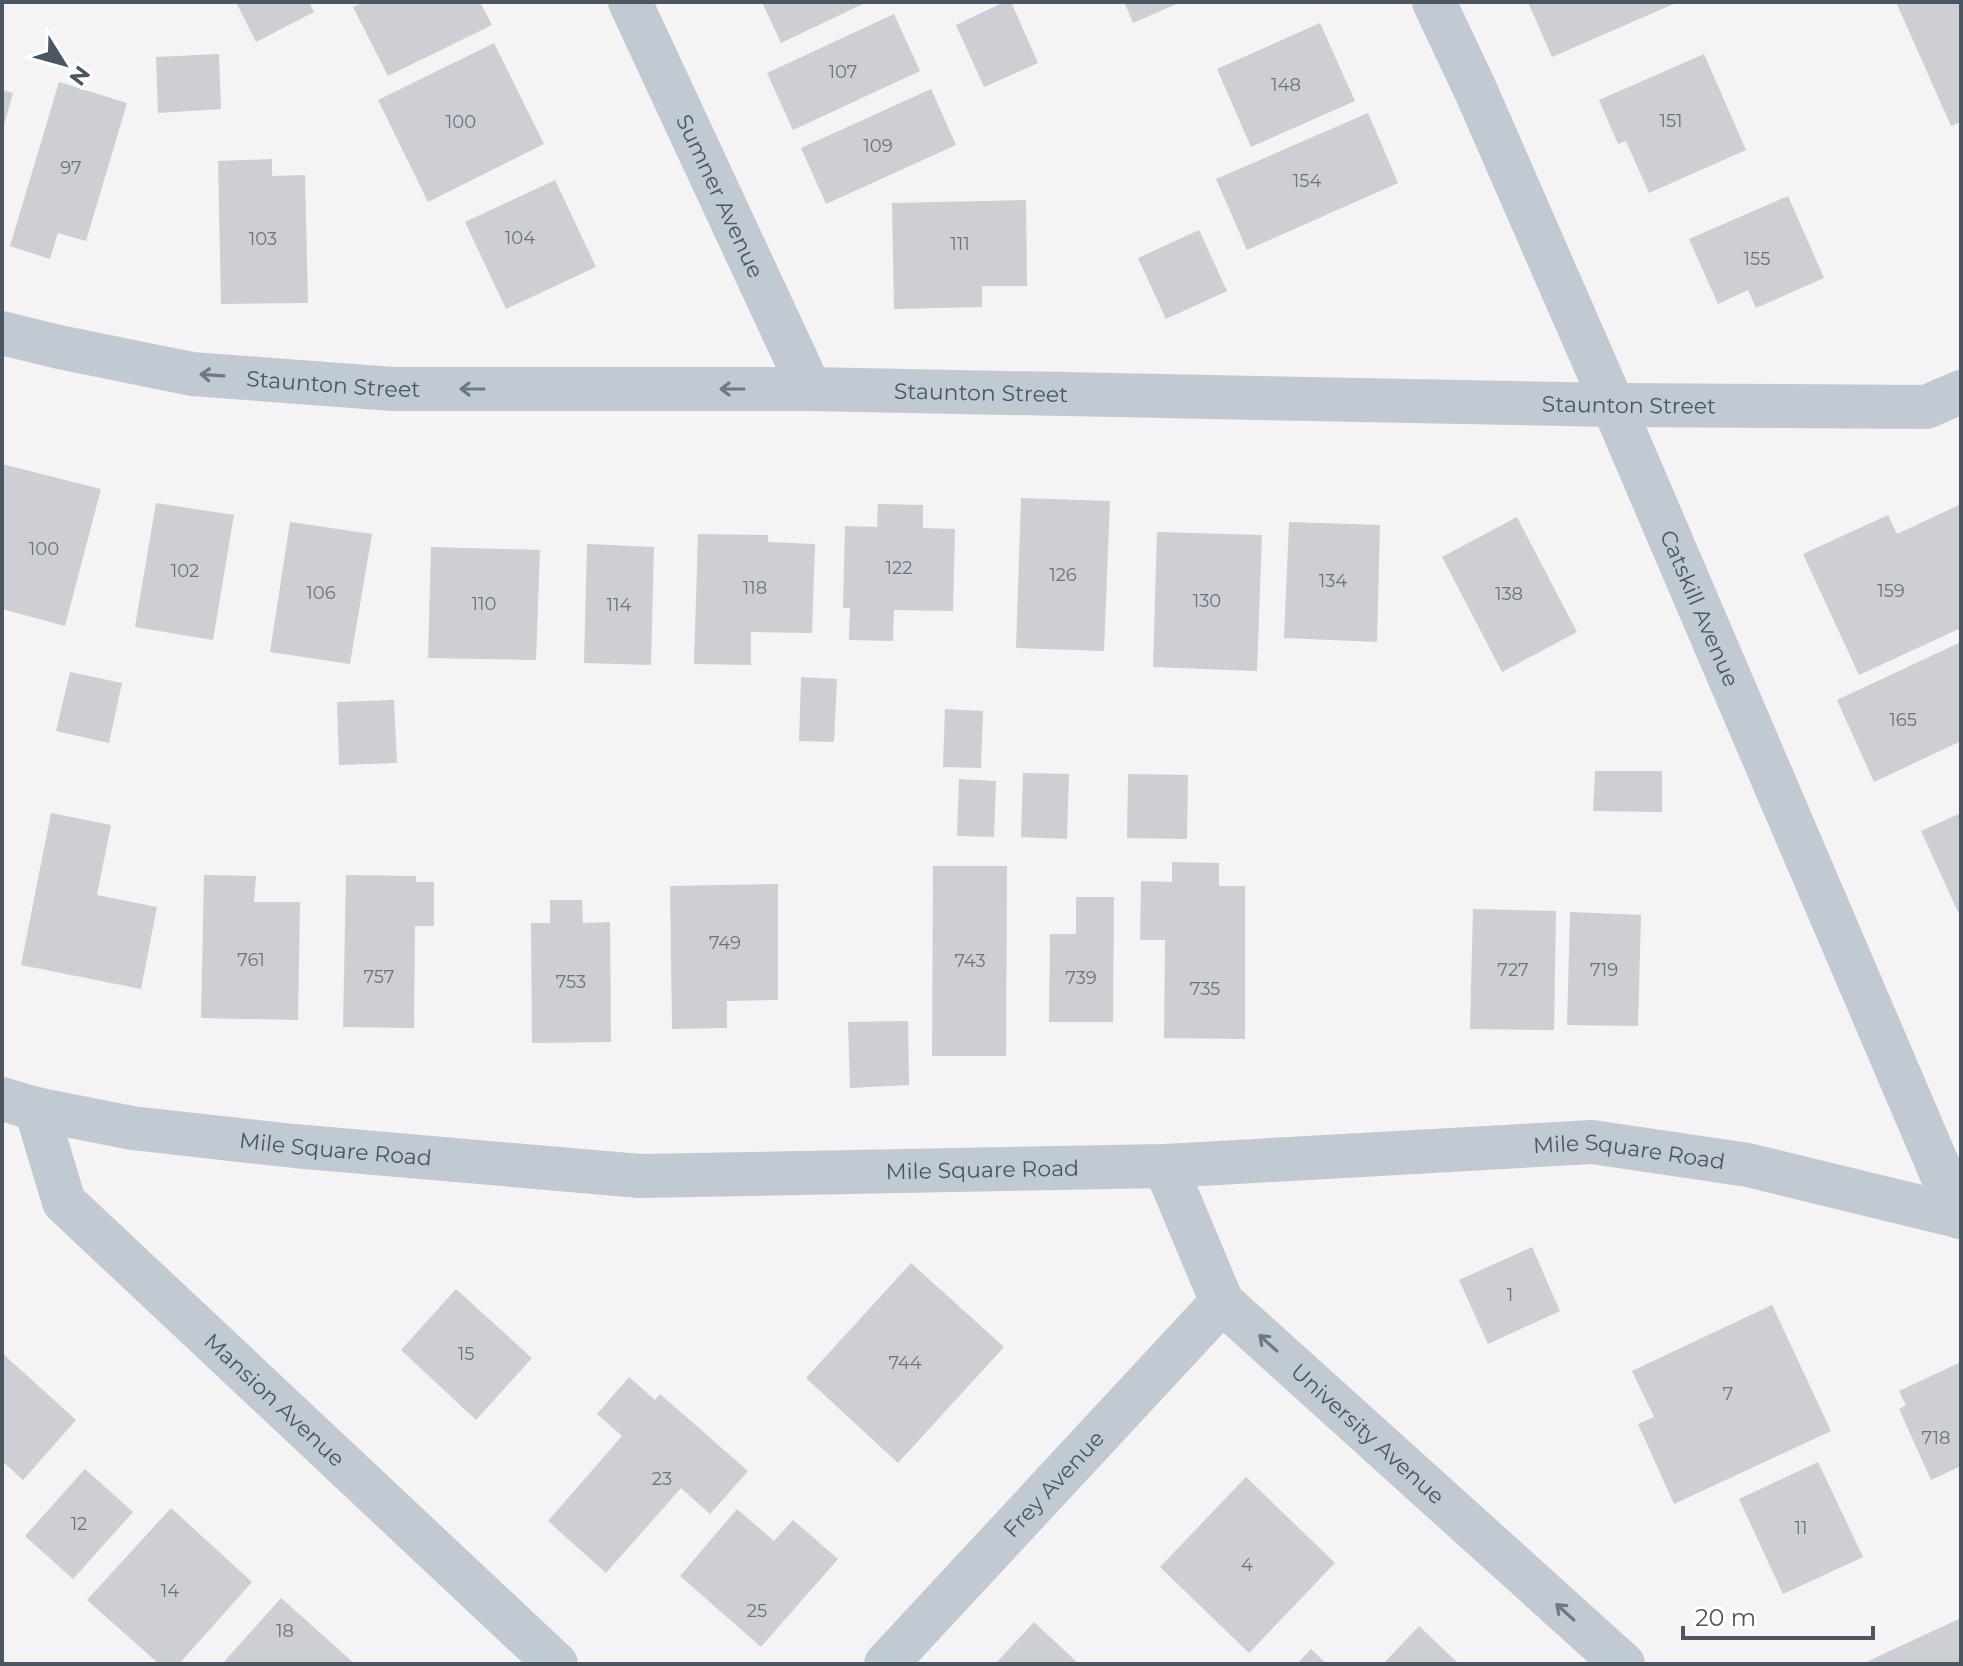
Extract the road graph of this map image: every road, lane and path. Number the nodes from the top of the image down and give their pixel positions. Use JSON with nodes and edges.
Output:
{"nodes":[{"id":1,"x":630,"y":2,"type":"edge"},
{"id":2,"x":1434,"y":2,"type":"edge"},
{"id":3,"x":2,"y":333,"type":"edge"},
{"id":4,"x":810,"y":389,"type":"junction"},
{"id":5,"x":1961,"y":392,"type":"edge"},
{"id":6,"x":1613,"y":405,"type":"junction"},
{"id":7,"x":19,"y":1104,"type":"edge"},
{"id":8,"x":1165,"y":1166,"type":"junction"},
{"id":9,"x":1961,"y":1217,"type":"edge"},
{"id":10,"x":1222,"y":1302,"type":"junction"},
{"id":11,"x":556,"y":1664,"type":"edge"},
{"id":12,"x":886,"y":1664,"type":"edge"},
{"id":13,"x":1623,"y":1664,"type":"edge"}],
"edges":[{"from":1,"to":4,"type":"street","name":"Sumner Avenue"},
{"from":2,"to":6,"type":"street","name":"Catskill Avenue"},
{"from":4,"to":3,"type":"street","name":"Staunton Street","one_way":true},
{"from":4,"to":6,"type":"street","name":"Staunton Street"},
{"from":5,"to":6,"type":"street","name":"Staunton Street"},
{"from":6,"to":9,"type":"street","name":"Catskill Avenue"},
{"from":7,"to":8,"type":"street","name":"Mile Square Road"},
{"from":7,"to":11,"type":"street","name":"Mansion Avenue"},
{"from":8,"to":9,"type":"street","name":"Mile Square Road"},
{"from":8,"to":10,"type":"street","name":"University Avenue"},
{"from":10,"to":12,"type":"street","name":"Frey Avenue"},
{"from":13,"to":10,"type":"street","name":"University Avenue","one_way":true}]}
